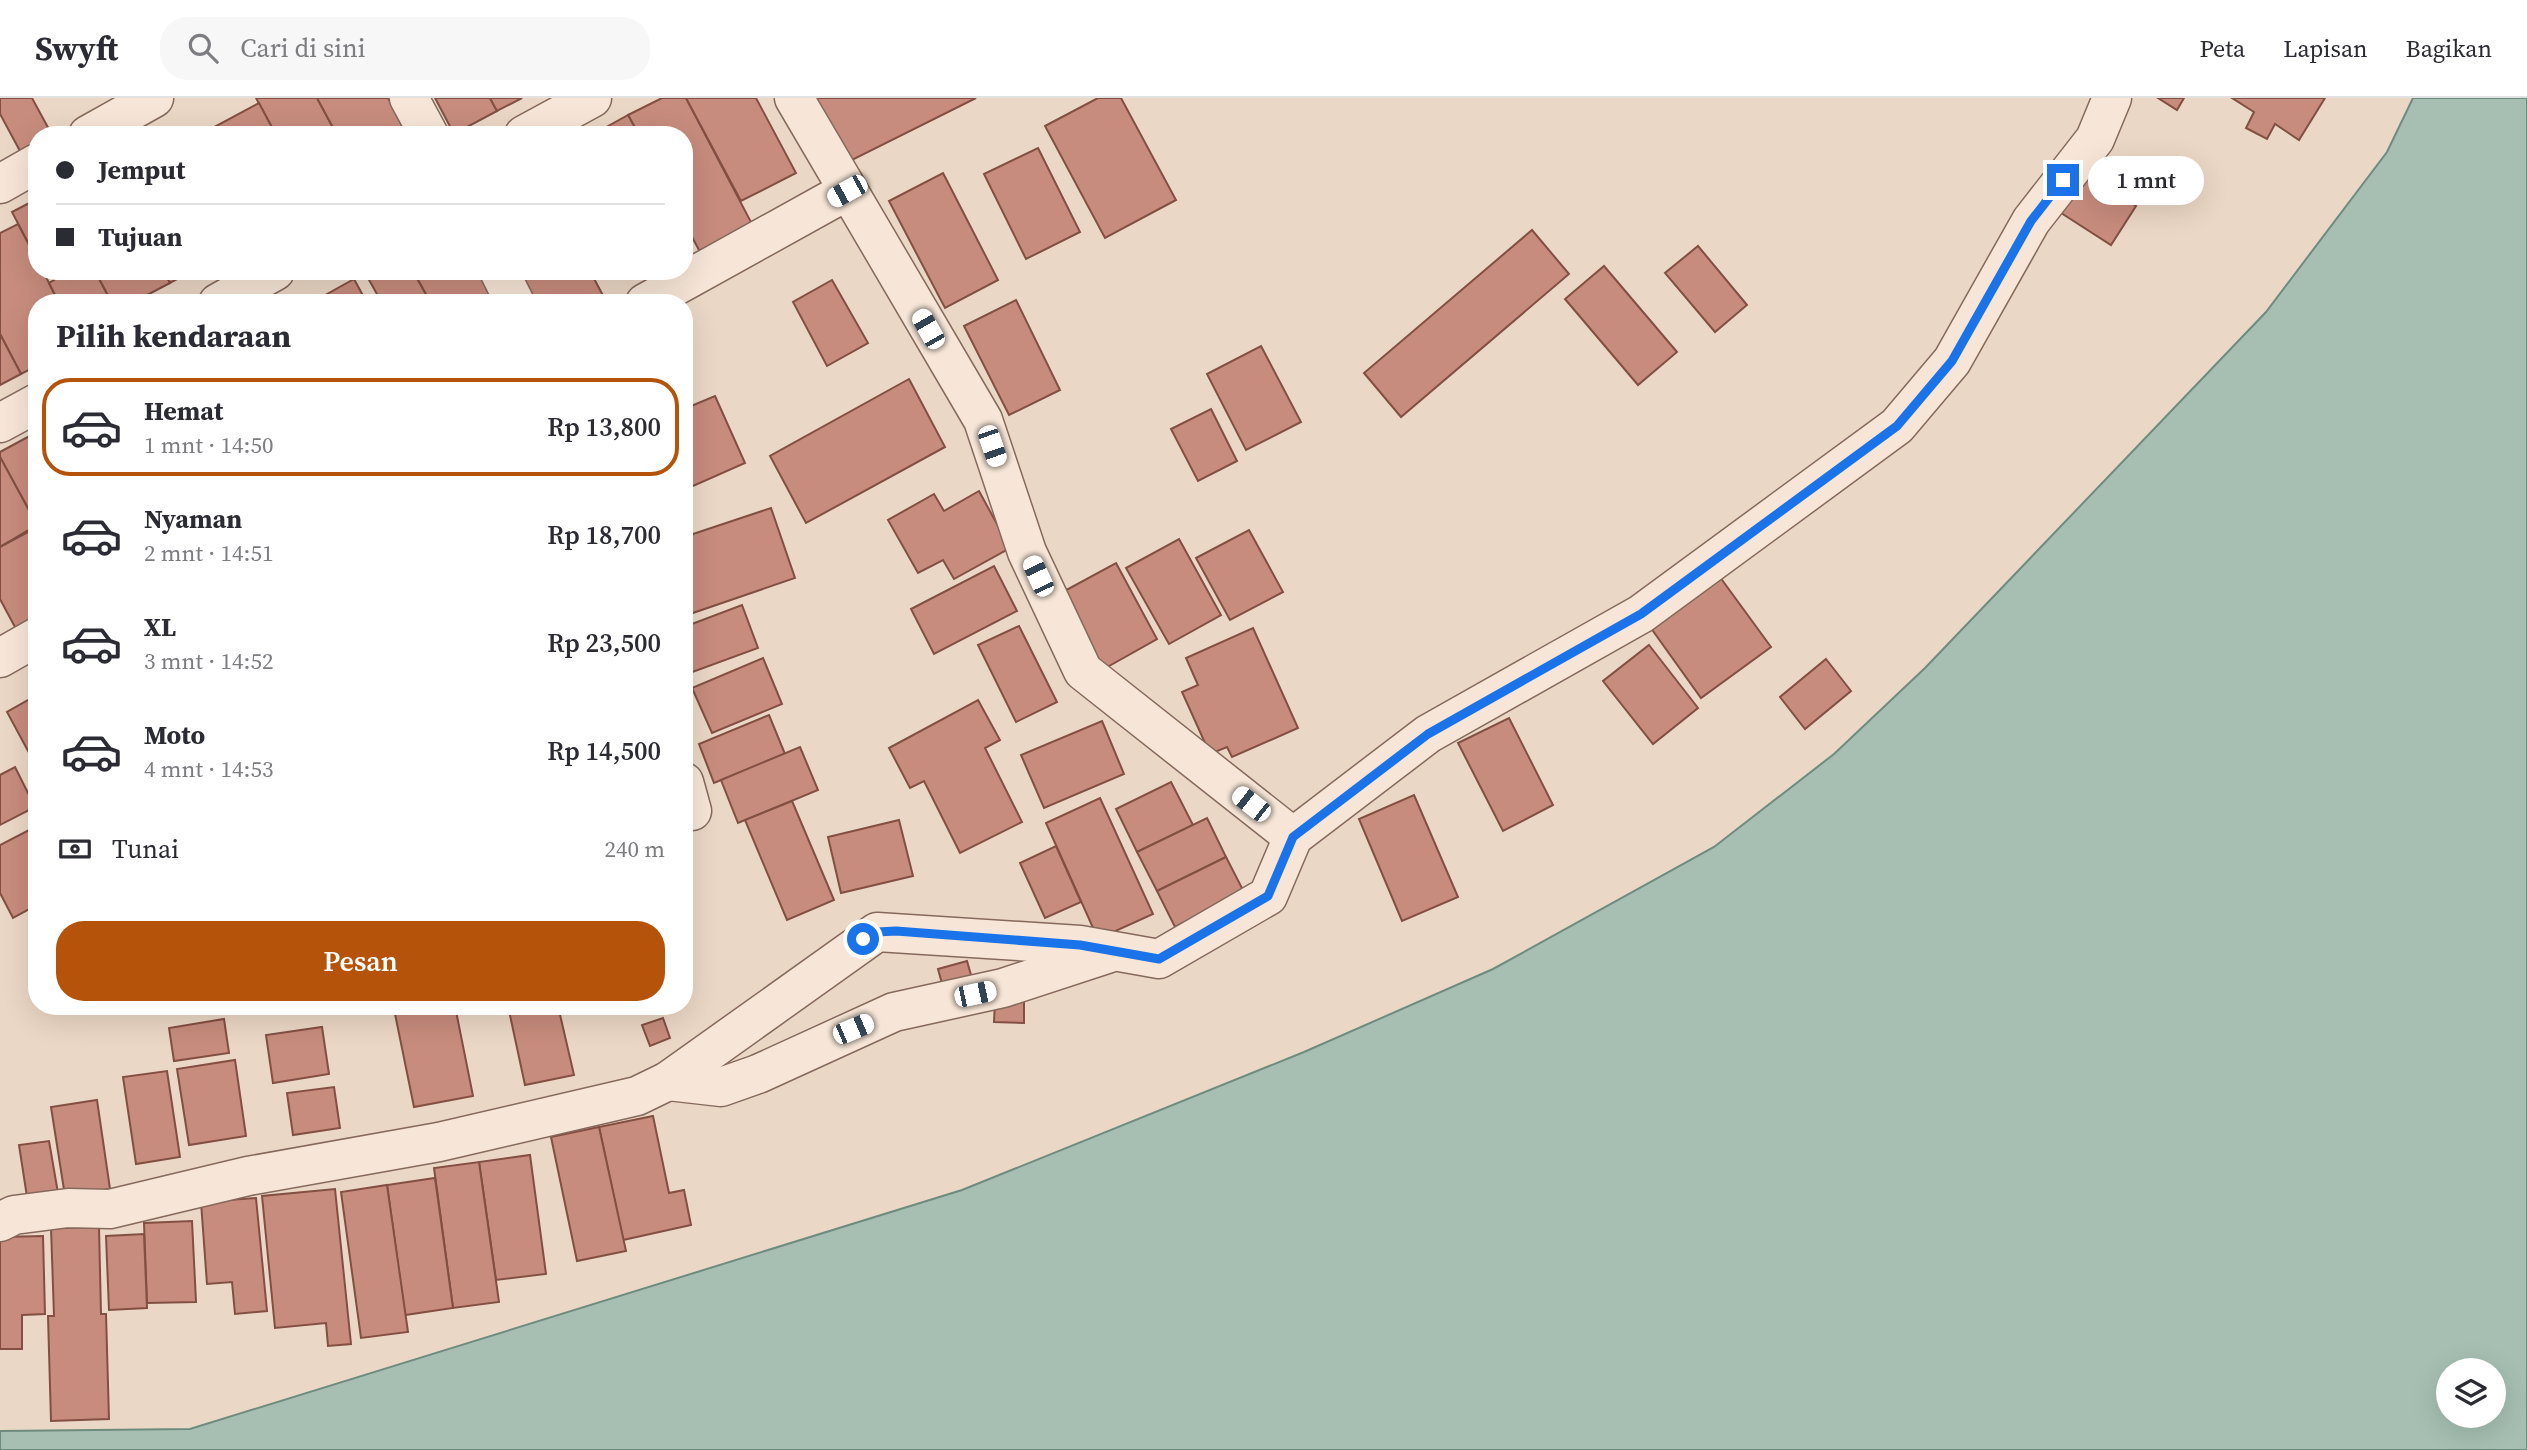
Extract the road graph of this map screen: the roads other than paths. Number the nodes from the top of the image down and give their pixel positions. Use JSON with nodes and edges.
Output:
{"nodes":[{"id":1,"x":154,"y":98,"type":"edge"},
{"id":2,"x":409,"y":98,"type":"edge"},
{"id":3,"x":592,"y":98,"type":"edge"},
{"id":4,"x":794,"y":98,"type":"edge"},
{"id":5,"x":2112,"y":98,"type":"edge"},
{"id":6,"x":102,"y":118,"type":"edge"},
{"id":7,"x":424,"y":126,"type":"edge"},
{"id":8,"x":541,"y":126,"type":"edge"},
{"id":9,"x":28,"y":168,"type":"edge"},
{"id":10,"x":0,"y":184,"type":"edge"},
{"id":11,"x":847,"y":191,"type":"junction"},
{"id":12,"x":693,"y":276,"type":"edge"},
{"id":13,"x":259,"y":280,"type":"edge"},
{"id":14,"x":686,"y":280,"type":"edge"},
{"id":15,"x":234,"y":294,"type":"edge"},
{"id":16,"x":661,"y":294,"type":"edge"},
{"id":17,"x":28,"y":408,"type":"edge"},
{"id":18,"x":0,"y":423,"type":"edge"},
{"id":19,"x":28,"y":642,"type":"edge"},
{"id":20,"x":1,"y":655,"type":"edge"},
{"id":21,"x":1293,"y":837,"type":"junction"},
{"id":22,"x":1116,"y":951,"type":"junction"},
{"id":23,"x":668,"y":1081,"type":"junction"},
{"id":24,"x":0,"y":1222,"type":"edge"}],
"edges":[{"from":1,"to":6,"type":"street"},
{"from":2,"to":7,"type":"street"},
{"from":3,"to":8,"type":"street"},
{"from":4,"to":11,"type":"street"},
{"from":5,"to":21,"type":"street"},
{"from":9,"to":10,"type":"street"},
{"from":11,"to":12,"type":"street"},
{"from":11,"to":21,"type":"street"},
{"from":13,"to":15,"type":"street"},
{"from":14,"to":16,"type":"street"},
{"from":17,"to":18,"type":"street"},
{"from":19,"to":20,"type":"street"},
{"from":21,"to":22,"type":"street"},
{"from":22,"to":23,"type":"street"},
{"from":22,"to":23,"type":"street"},
{"from":23,"to":24,"type":"street"}]}
